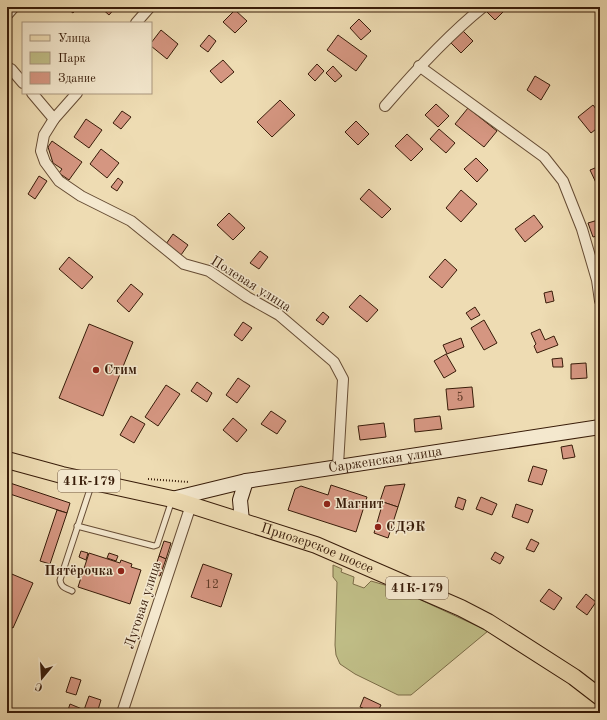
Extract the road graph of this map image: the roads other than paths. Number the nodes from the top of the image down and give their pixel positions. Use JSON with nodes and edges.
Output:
{"nodes":[{"id":1,"x":14,"y":7,"type":"edge"},
{"id":2,"x":150,"y":7,"type":"edge"},
{"id":3,"x":483,"y":7,"type":"edge"},
{"id":4,"x":7,"y":15,"type":"edge"},
{"id":5,"x":137,"y":22,"type":"edge"},
{"id":6,"x":419,"y":66,"type":"junction"},
{"id":7,"x":7,"y":68,"type":"edge"},
{"id":8,"x":22,"y":82,"type":"edge"},
{"id":9,"x":33,"y":94,"type":"edge"},
{"id":10,"x":76,"y":94,"type":"edge"},
{"id":11,"x":385,"y":106,"type":"dead end"},
{"id":12,"x":54,"y":119,"type":"junction"},
{"id":13,"x":600,"y":301,"type":"edge"},
{"id":14,"x":600,"y":427,"type":"edge"},
{"id":15,"x":7,"y":460,"type":"edge"},
{"id":16,"x":338,"y":465,"type":"junction"},
{"id":17,"x":246,"y":481,"type":"junction"},
{"id":18,"x":92,"y":482,"type":"junction"},
{"id":19,"x":172,"y":499,"type":"junction"},
{"id":20,"x":191,"y":505,"type":"junction"},
{"id":21,"x":242,"y":521,"type":"junction"},
{"id":22,"x":77,"y":526,"type":"junction"},
{"id":23,"x":72,"y":591,"type":"dead end"},
{"id":24,"x":600,"y":697,"type":"edge"},
{"id":25,"x":122,"y":713,"type":"edge"}],
"edges":[{"from":1,"to":4,"type":"street"},
{"from":2,"to":5,"type":"street"},
{"from":3,"to":6,"type":"street"},
{"from":6,"to":11,"type":"street"},
{"from":6,"to":13,"type":"street"},
{"from":7,"to":8,"type":"street"},
{"from":9,"to":12,"type":"street"},
{"from":10,"to":12,"type":"street","name":"Полевая улица"},
{"from":12,"to":16,"type":"street","name":"Полевая улица"},
{"from":14,"to":16,"type":"main road","name":"Сарженская улица"},
{"from":15,"to":18,"type":"main road","number":"41К-179"},
{"from":16,"to":17,"type":"main road","name":"Сарженская улица"},
{"from":17,"to":19,"type":"main road","name":"Сарженская улица"},
{"from":17,"to":21,"type":"main road"},
{"from":18,"to":19,"type":"main road","number":"41К-179"},
{"from":18,"to":22,"type":"lane"},
{"from":19,"to":20,"type":"main road","name":"Приозерское шоссе","number":"41К-179"},
{"from":19,"to":22,"type":"lane"},
{"from":20,"to":21,"type":"main road","name":"Приозерское шоссе","number":"41К-179"},
{"from":20,"to":25,"type":"street","name":"Луговая улица"},
{"from":21,"to":24,"type":"main road","name":"Приозерское шоссе","number":"41К-179"},
{"from":22,"to":23,"type":"lane"}]}
